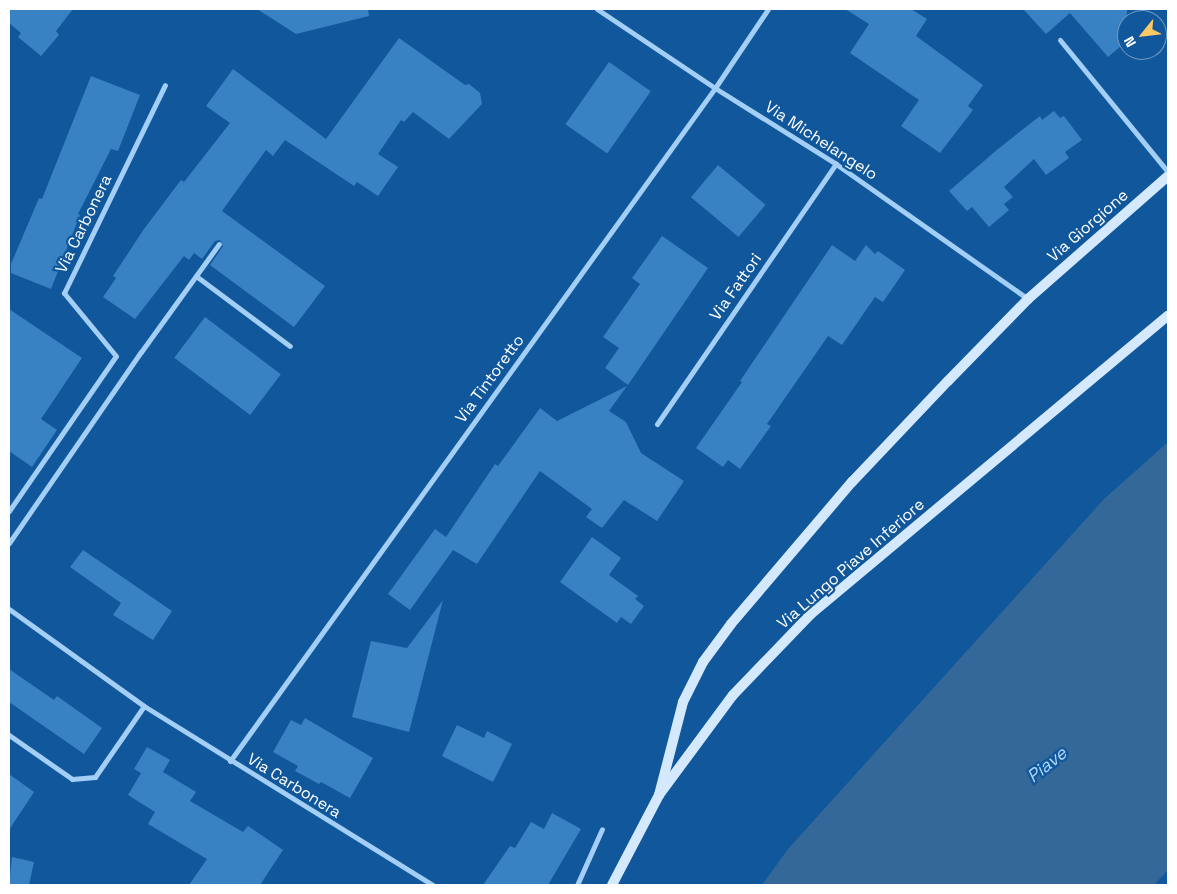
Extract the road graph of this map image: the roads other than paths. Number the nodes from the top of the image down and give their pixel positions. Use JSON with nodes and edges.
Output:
{"nodes":[{"id":1,"x":597,"y":9,"type":"edge"},
{"id":2,"x":768,"y":9,"type":"edge"},
{"id":3,"x":1060,"y":40,"type":"dead end"},
{"id":4,"x":165,"y":85,"type":"dead end"},
{"id":5,"x":716,"y":88,"type":"junction"},
{"id":6,"x":836,"y":164,"type":"junction"},
{"id":7,"x":1168,"y":174,"type":"edge"},
{"id":8,"x":219,"y":244,"type":"dead end"},
{"id":9,"x":196,"y":276,"type":"junction"},
{"id":10,"x":1028,"y":299,"type":"junction"},
{"id":11,"x":1168,"y":316,"type":"edge"},
{"id":12,"x":290,"y":346,"type":"dead end"},
{"id":13,"x":657,"y":424,"type":"dead end"},
{"id":14,"x":9,"y":511,"type":"edge"},
{"id":15,"x":9,"y":543,"type":"edge"},
{"id":16,"x":9,"y":609,"type":"edge"},
{"id":17,"x":144,"y":706,"type":"junction"},
{"id":18,"x":9,"y":735,"type":"edge"},
{"id":19,"x":230,"y":761,"type":"junction"},
{"id":20,"x":659,"y":795,"type":"junction"},
{"id":21,"x":602,"y":829,"type":"dead end"},
{"id":22,"x":433,"y":885,"type":"edge"},
{"id":23,"x":578,"y":885,"type":"edge"},
{"id":24,"x":612,"y":885,"type":"edge"}],
"edges":[{"from":1,"to":5,"type":"street","name":"Via Michelangelo"},
{"from":2,"to":5,"type":"street","name":"Via Tintoretto"},
{"from":3,"to":7,"type":"street","name":"Via Giorgione"},
{"from":4,"to":14,"type":"street","name":"Via Carbonera"},
{"from":5,"to":6,"type":"street","name":"Via Michelangelo"},
{"from":5,"to":19,"type":"street","name":"Via Tintoretto"},
{"from":6,"to":10,"type":"street","name":"Via Michelangelo"},
{"from":6,"to":13,"type":"street","name":"Via Fattori"},
{"from":7,"to":10,"type":"main road","name":"Via Giorgione"},
{"from":8,"to":9,"type":"street"},
{"from":9,"to":12,"type":"street"},
{"from":9,"to":15,"type":"street"},
{"from":10,"to":20,"type":"main road","name":"Via Giorgione"},
{"from":11,"to":20,"type":"main road","name":"Via Lungo Piave Inferiore"},
{"from":16,"to":17,"type":"street","name":"Via Carbonera"},
{"from":17,"to":18,"type":"street"},
{"from":17,"to":19,"type":"street","name":"Via Carbonera"},
{"from":19,"to":22,"type":"street","name":"Via Carbonera"},
{"from":20,"to":24,"type":"main road","name":"Via Lungo Piave Inferiore"},
{"from":21,"to":23,"type":"street"}]}
